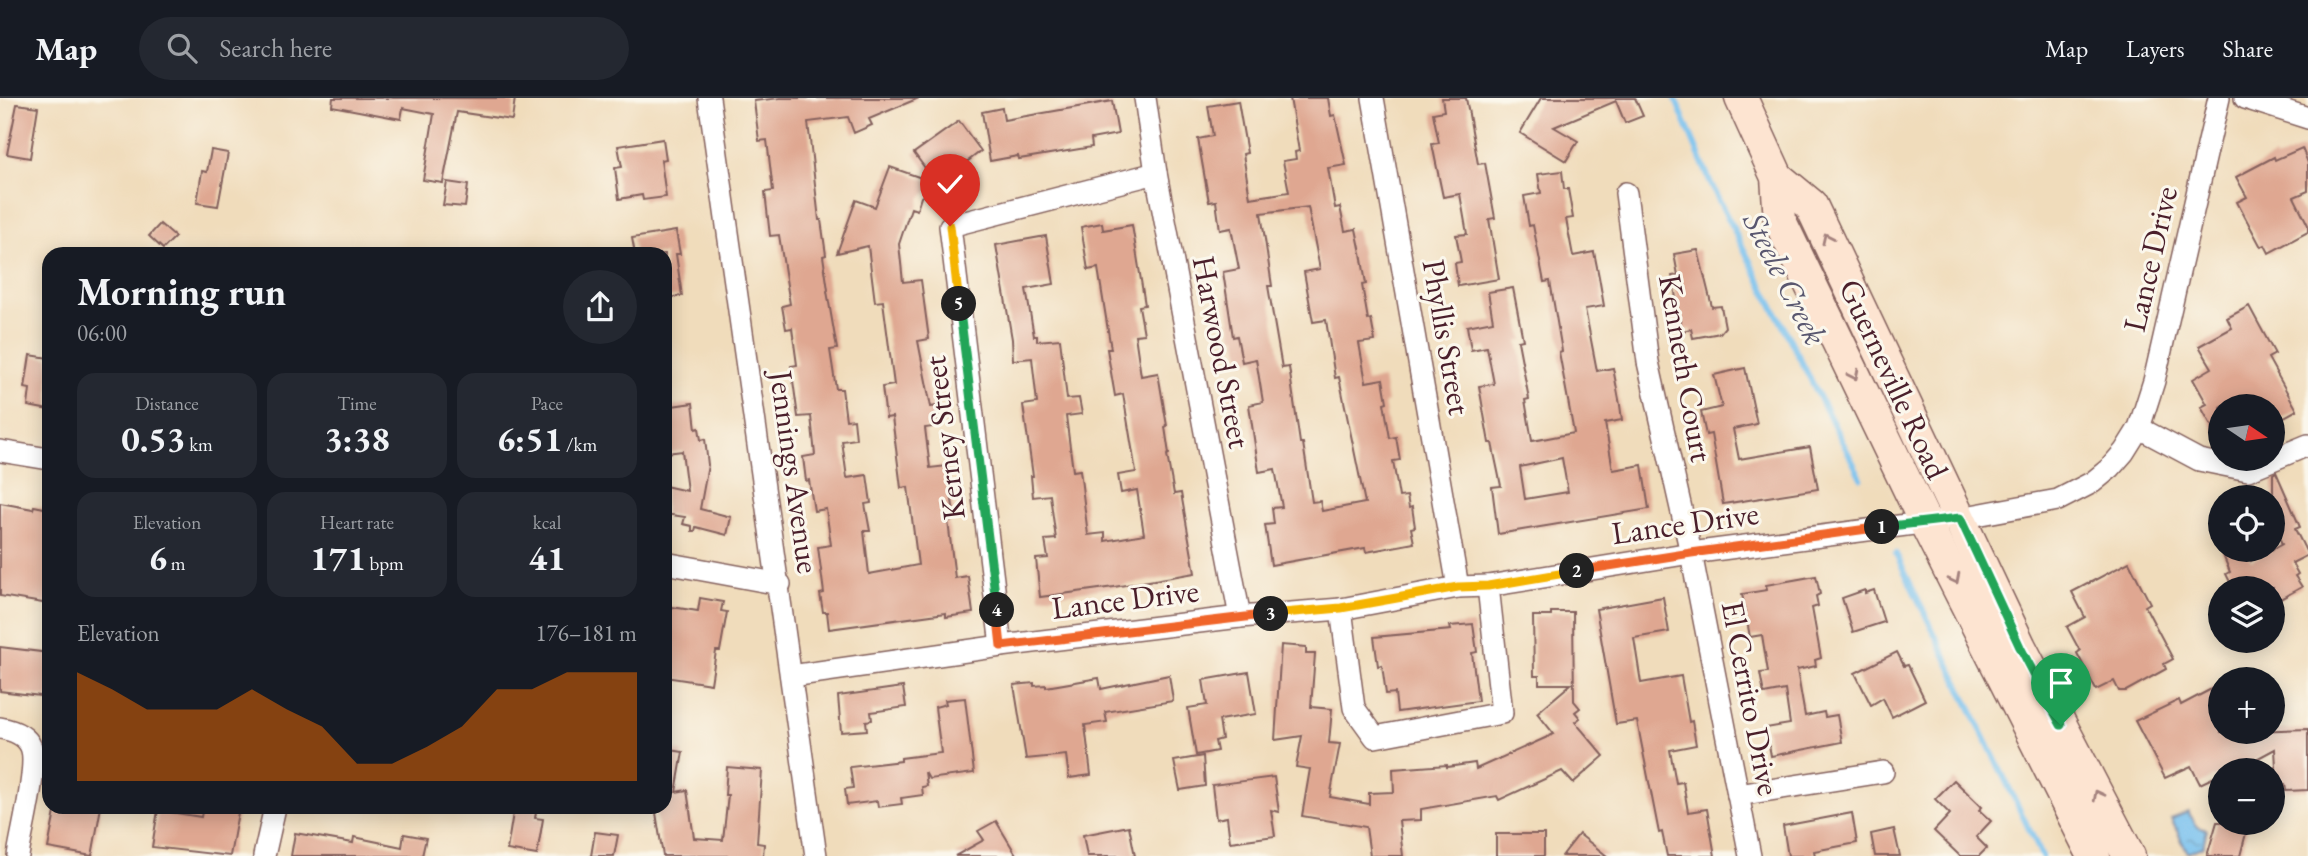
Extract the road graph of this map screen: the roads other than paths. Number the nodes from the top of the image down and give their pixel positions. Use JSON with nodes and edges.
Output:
{"nodes":[{"id":1,"x":709,"y":98,"type":"edge"},
{"id":2,"x":1145,"y":98,"type":"edge"},
{"id":3,"x":1373,"y":98,"type":"edge"},
{"id":4,"x":1741,"y":98,"type":"edge"},
{"id":5,"x":2220,"y":98,"type":"edge"},
{"id":6,"x":2245,"y":98,"type":"edge"},
{"id":7,"x":2308,"y":118,"type":"edge"},
{"id":8,"x":1156,"y":173,"type":"junction"},
{"id":9,"x":1777,"y":177,"type":"junction"},
{"id":10,"x":1626,"y":193,"type":"dead end"},
{"id":11,"x":2139,"y":428,"type":"junction"},
{"id":12,"x":2308,"y":444,"type":"edge"},
{"id":13,"x":0,"y":451,"type":"edge"},
{"id":14,"x":42,"y":458,"type":"edge"},
{"id":15,"x":1960,"y":518,"type":"junction"},
{"id":16,"x":1926,"y":522,"type":"junction"},
{"id":17,"x":1691,"y":553,"type":"junction"},
{"id":18,"x":672,"y":564,"type":"edge"},
{"id":19,"x":780,"y":584,"type":"junction"},
{"id":20,"x":1488,"y":586,"type":"junction"},
{"id":21,"x":1458,"y":587,"type":"junction"},
{"id":22,"x":1341,"y":608,"type":"junction"},
{"id":23,"x":1240,"y":617,"type":"junction"},
{"id":24,"x":1001,"y":646,"type":"junction"},
{"id":25,"x":791,"y":676,"type":"junction"},
{"id":26,"x":0,"y":728,"type":"edge"},
{"id":27,"x":1883,"y":772,"type":"dead end"},
{"id":28,"x":1738,"y":795,"type":"junction"},
{"id":29,"x":273,"y":814,"type":"edge"},
{"id":30,"x":18,"y":856,"type":"edge"},
{"id":31,"x":264,"y":856,"type":"edge"},
{"id":32,"x":816,"y":856,"type":"edge"},
{"id":33,"x":1750,"y":856,"type":"edge"},
{"id":34,"x":2094,"y":856,"type":"edge"},
{"id":35,"x":2129,"y":856,"type":"edge"}],
"edges":[{"from":1,"to":19,"type":"street","name":"Jennings Avenue"},
{"from":2,"to":8,"type":"street","name":"Harwood Street"},
{"from":3,"to":21,"type":"street","name":"Phyllis Street"},
{"from":4,"to":9,"type":"main road","name":"Guerneville Road"},
{"from":5,"to":11,"type":"street","name":"Lance Drive"},
{"from":6,"to":7,"type":"street"},
{"from":8,"to":23,"type":"street","name":"Harwood Street"},
{"from":8,"to":24,"type":"street","name":"Kerney Street"},
{"from":15,"to":9,"type":"main road","name":"Guerneville Road","one_way":true},
{"from":9,"to":16,"type":"main road","name":"Guerneville Road","one_way":true},
{"from":10,"to":17,"type":"street","name":"Kenneth Court"},
{"from":11,"to":12,"type":"street"},
{"from":11,"to":15,"type":"street","name":"Lance Drive"},
{"from":13,"to":14,"type":"street"},
{"from":15,"to":16,"type":"street","name":"Lance Drive"},
{"from":35,"to":15,"type":"main road","name":"Guerneville Road","one_way":true},
{"from":16,"to":17,"type":"street","name":"Lance Drive"},
{"from":16,"to":34,"type":"main road","name":"Guerneville Road","one_way":true},
{"from":17,"to":20,"type":"street","name":"Lance Drive"},
{"from":17,"to":28,"type":"street","name":"El Cerrito Drive"},
{"from":18,"to":19,"type":"street"},
{"from":19,"to":25,"type":"street","name":"Jennings Avenue"},
{"from":20,"to":21,"type":"street","name":"Lance Drive"},
{"from":20,"to":22,"type":"street"},
{"from":21,"to":22,"type":"street","name":"Lance Drive"},
{"from":22,"to":23,"type":"street","name":"Lance Drive"},
{"from":23,"to":24,"type":"street","name":"Lance Drive"},
{"from":24,"to":25,"type":"street","name":"Lance Drive"},
{"from":25,"to":32,"type":"street","name":"Jennings Avenue"},
{"from":26,"to":30,"type":"street"},
{"from":27,"to":28,"type":"street"},
{"from":28,"to":33,"type":"street","name":"El Cerrito Drive"},
{"from":29,"to":31,"type":"street"}]}
